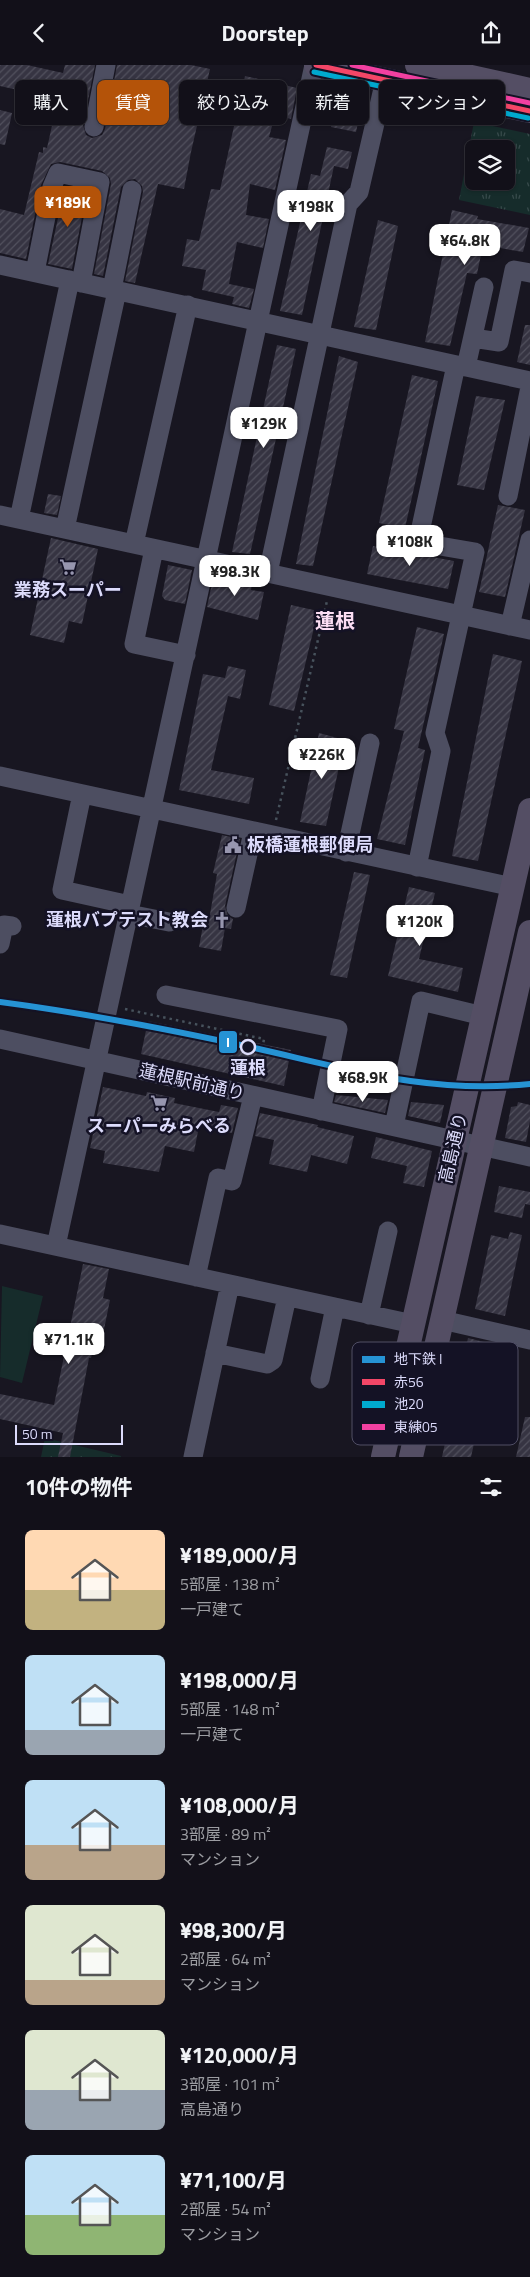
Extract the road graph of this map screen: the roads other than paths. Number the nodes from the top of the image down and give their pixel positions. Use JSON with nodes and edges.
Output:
{"nodes":[{"id":1,"x":106,"y":65,"type":"edge"},
{"id":2,"x":315,"y":65,"type":"edge"},
{"id":3,"x":417,"y":65,"type":"edge"},
{"id":4,"x":468,"y":70,"type":"edge"},
{"id":5,"x":385,"y":80,"type":"edge"},
{"id":6,"x":530,"y":89,"type":"edge"},
{"id":7,"x":379,"y":106,"type":"edge"},
{"id":8,"x":505,"y":106,"type":"edge"},
{"id":9,"x":530,"y":111,"type":"edge"},
{"id":10,"x":94,"y":127,"type":"dead end"},
{"id":11,"x":132,"y":191,"type":"dead end"},
{"id":12,"x":0,"y":267,"type":"edge"},
{"id":13,"x":530,"y":271,"type":"edge"},
{"id":14,"x":35,"y":272,"type":"junction"},
{"id":15,"x":75,"y":282,"type":"junction"},
{"id":16,"x":484,"y":287,"type":"dead end"},
{"id":17,"x":115,"y":290,"type":"junction"},
{"id":18,"x":188,"y":305,"type":"junction"},
{"id":19,"x":257,"y":321,"type":"junction"},
{"id":20,"x":318,"y":333,"type":"junction"},
{"id":21,"x":473,"y":338,"type":"junction"},
{"id":22,"x":461,"y":366,"type":"junction"},
{"id":23,"x":530,"y":381,"type":"edge"},
{"id":24,"x":530,"y":387,"type":"edge"},
{"id":25,"x":508,"y":496,"type":"dead end"},
{"id":26,"x":0,"y":515,"type":"edge"},
{"id":27,"x":19,"y":519,"type":"junction"},
{"id":28,"x":65,"y":529,"type":"junction"},
{"id":29,"x":530,"y":540,"type":"edge"},
{"id":30,"x":134,"y":544,"type":"junction"},
{"id":31,"x":154,"y":549,"type":"junction"},
{"id":32,"x":205,"y":560,"type":"junction"},
{"id":33,"x":268,"y":573,"type":"junction"},
{"id":34,"x":460,"y":615,"type":"junction"},
{"id":35,"x":510,"y":626,"type":"junction"},
{"id":36,"x":530,"y":630,"type":"edge"},
{"id":37,"x":186,"y":655,"type":"junction"},
{"id":38,"x":370,"y":743,"type":"dead end"},
{"id":39,"x":0,"y":776,"type":"edge"},
{"id":40,"x":82,"y":794,"type":"junction"},
{"id":41,"x":152,"y":809,"type":"junction"},
{"id":42,"x":530,"y":810,"type":"edge"},
{"id":43,"x":253,"y":832,"type":"junction"},
{"id":44,"x":346,"y":852,"type":"junction"},
{"id":45,"x":417,"y":867,"type":"junction"},
{"id":46,"x":513,"y":887,"type":"junction"},
{"id":47,"x":236,"y":908,"type":"dead end"},
{"id":48,"x":130,"y":910,"type":"junction"},
{"id":49,"x":169,"y":923,"type":"dead end"},
{"id":50,"x":12,"y":926,"type":"dead end"},
{"id":51,"x":530,"y":932,"type":"edge"},
{"id":52,"x":0,"y":944,"type":"edge"},
{"id":53,"x":524,"y":981,"type":"edge"},
{"id":54,"x":166,"y":995,"type":"dead end"},
{"id":55,"x":483,"y":1015,"type":"junction"},
{"id":56,"x":0,"y":1039,"type":"edge"},
{"id":57,"x":96,"y":1061,"type":"junction"},
{"id":58,"x":253,"y":1096,"type":"junction"},
{"id":59,"x":320,"y":1111,"type":"junction"},
{"id":60,"x":394,"y":1126,"type":"junction"},
{"id":61,"x":455,"y":1140,"type":"junction"},
{"id":62,"x":481,"y":1145,"type":"junction"},
{"id":63,"x":530,"y":1157,"type":"edge"},
{"id":64,"x":388,"y":1231,"type":"dead end"},
{"id":65,"x":0,"y":1234,"type":"edge"},
{"id":66,"x":56,"y":1246,"type":"junction"},
{"id":67,"x":196,"y":1277,"type":"junction"},
{"id":68,"x":230,"y":1284,"type":"junction"},
{"id":69,"x":287,"y":1297,"type":"junction"},
{"id":70,"x":334,"y":1307,"type":"junction"},
{"id":71,"x":369,"y":1315,"type":"junction"},
{"id":72,"x":442,"y":1321,"type":"junction"},
{"id":73,"x":413,"y":1324,"type":"junction"},
{"id":74,"x":530,"y":1340,"type":"edge"},
{"id":75,"x":409,"y":1342,"type":"edge"},
{"id":76,"x":437,"y":1342,"type":"edge"},
{"id":77,"x":215,"y":1353,"type":"junction"},
{"id":78,"x":320,"y":1379,"type":"dead end"},
{"id":79,"x":193,"y":1457,"type":"edge"}],
"edges":[{"from":1,"to":10,"type":"street"},
{"from":2,"to":5,"type":"main road"},
{"from":2,"to":19,"type":"street"},
{"from":3,"to":4,"type":"main road"},
{"from":4,"to":6,"type":"main road"},
{"from":7,"to":20,"type":"street"},
{"from":8,"to":9,"type":"main road"},
{"from":11,"to":17,"type":"street"},
{"from":12,"to":14,"type":"street"},
{"from":13,"to":21,"type":"street"},
{"from":14,"to":15,"type":"street"},
{"from":14,"to":15,"type":"street"},
{"from":15,"to":17,"type":"street"},
{"from":15,"to":27,"type":"street"},
{"from":16,"to":21,"type":"street"},
{"from":17,"to":18,"type":"street"},
{"from":17,"to":28,"type":"street"},
{"from":18,"to":19,"type":"street"},
{"from":18,"to":30,"type":"street"},
{"from":19,"to":20,"type":"street"},
{"from":19,"to":32,"type":"street"},
{"from":20,"to":22,"type":"street"},
{"from":20,"to":33,"type":"street"},
{"from":21,"to":22,"type":"street"},
{"from":22,"to":23,"type":"street"},
{"from":22,"to":34,"type":"street"},
{"from":24,"to":25,"type":"street"},
{"from":26,"to":27,"type":"street"},
{"from":27,"to":28,"type":"street"},
{"from":28,"to":30,"type":"street"},
{"from":29,"to":35,"type":"street"},
{"from":30,"to":31,"type":"street"},
{"from":31,"to":32,"type":"street"},
{"from":31,"to":37,"type":"street"},
{"from":32,"to":33,"type":"street"},
{"from":32,"to":37,"type":"street"},
{"from":33,"to":34,"type":"street"},
{"from":34,"to":35,"type":"street"},
{"from":34,"to":45,"type":"street"},
{"from":35,"to":36,"type":"street"},
{"from":37,"to":41,"type":"street"},
{"from":38,"to":44,"type":"street"},
{"from":39,"to":40,"type":"street"},
{"from":40,"to":41,"type":"street"},
{"from":40,"to":48,"type":"street"},
{"from":41,"to":43,"type":"street"},
{"from":41,"to":48,"type":"street"},
{"from":42,"to":46,"type":"main road","name":"高島通り"},
{"from":43,"to":44,"type":"street"},
{"from":43,"to":47,"type":"street"},
{"from":44,"to":45,"type":"street"},
{"from":45,"to":46,"type":"street"},
{"from":46,"to":55,"type":"main road","name":"高島通り"},
{"from":48,"to":49,"type":"street"},
{"from":48,"to":57,"type":"street"},
{"from":50,"to":52,"type":"street"},
{"from":51,"to":53,"type":"main road","name":"高島通り"},
{"from":53,"to":62,"type":"main road","name":"高島通り"},
{"from":54,"to":59,"type":"street"},
{"from":55,"to":60,"type":"street"},
{"from":55,"to":61,"type":"main road","name":"高島通り"},
{"from":56,"to":57,"type":"street","name":"蓮根駅前通り"},
{"from":57,"to":58,"type":"street","name":"蓮根駅前通り"},
{"from":57,"to":66,"type":"street"},
{"from":58,"to":59,"type":"street","name":"蓮根駅前通り"},
{"from":58,"to":67,"type":"street"},
{"from":59,"to":60,"type":"street","name":"蓮根駅前通り"},
{"from":60,"to":61,"type":"street","name":"蓮根駅前通り"},
{"from":61,"to":62,"type":"street","name":"蓮根駅前通り"},
{"from":61,"to":73,"type":"main road","name":"高島通り"},
{"from":62,"to":63,"type":"street","name":"蓮根駅前通り"},
{"from":62,"to":72,"type":"main road","name":"高島通り"},
{"from":64,"to":71,"type":"street"},
{"from":65,"to":66,"type":"street"},
{"from":66,"to":67,"type":"street"},
{"from":67,"to":68,"type":"street"},
{"from":68,"to":69,"type":"street"},
{"from":68,"to":77,"type":"street"},
{"from":69,"to":70,"type":"street"},
{"from":69,"to":77,"type":"street"},
{"from":70,"to":71,"type":"street"},
{"from":70,"to":78,"type":"street"},
{"from":71,"to":73,"type":"street"},
{"from":72,"to":74,"type":"street"},
{"from":72,"to":76,"type":"main road","name":"高島通り"},
{"from":73,"to":75,"type":"main road","name":"高島通り"},
{"from":77,"to":79,"type":"street"}]}
